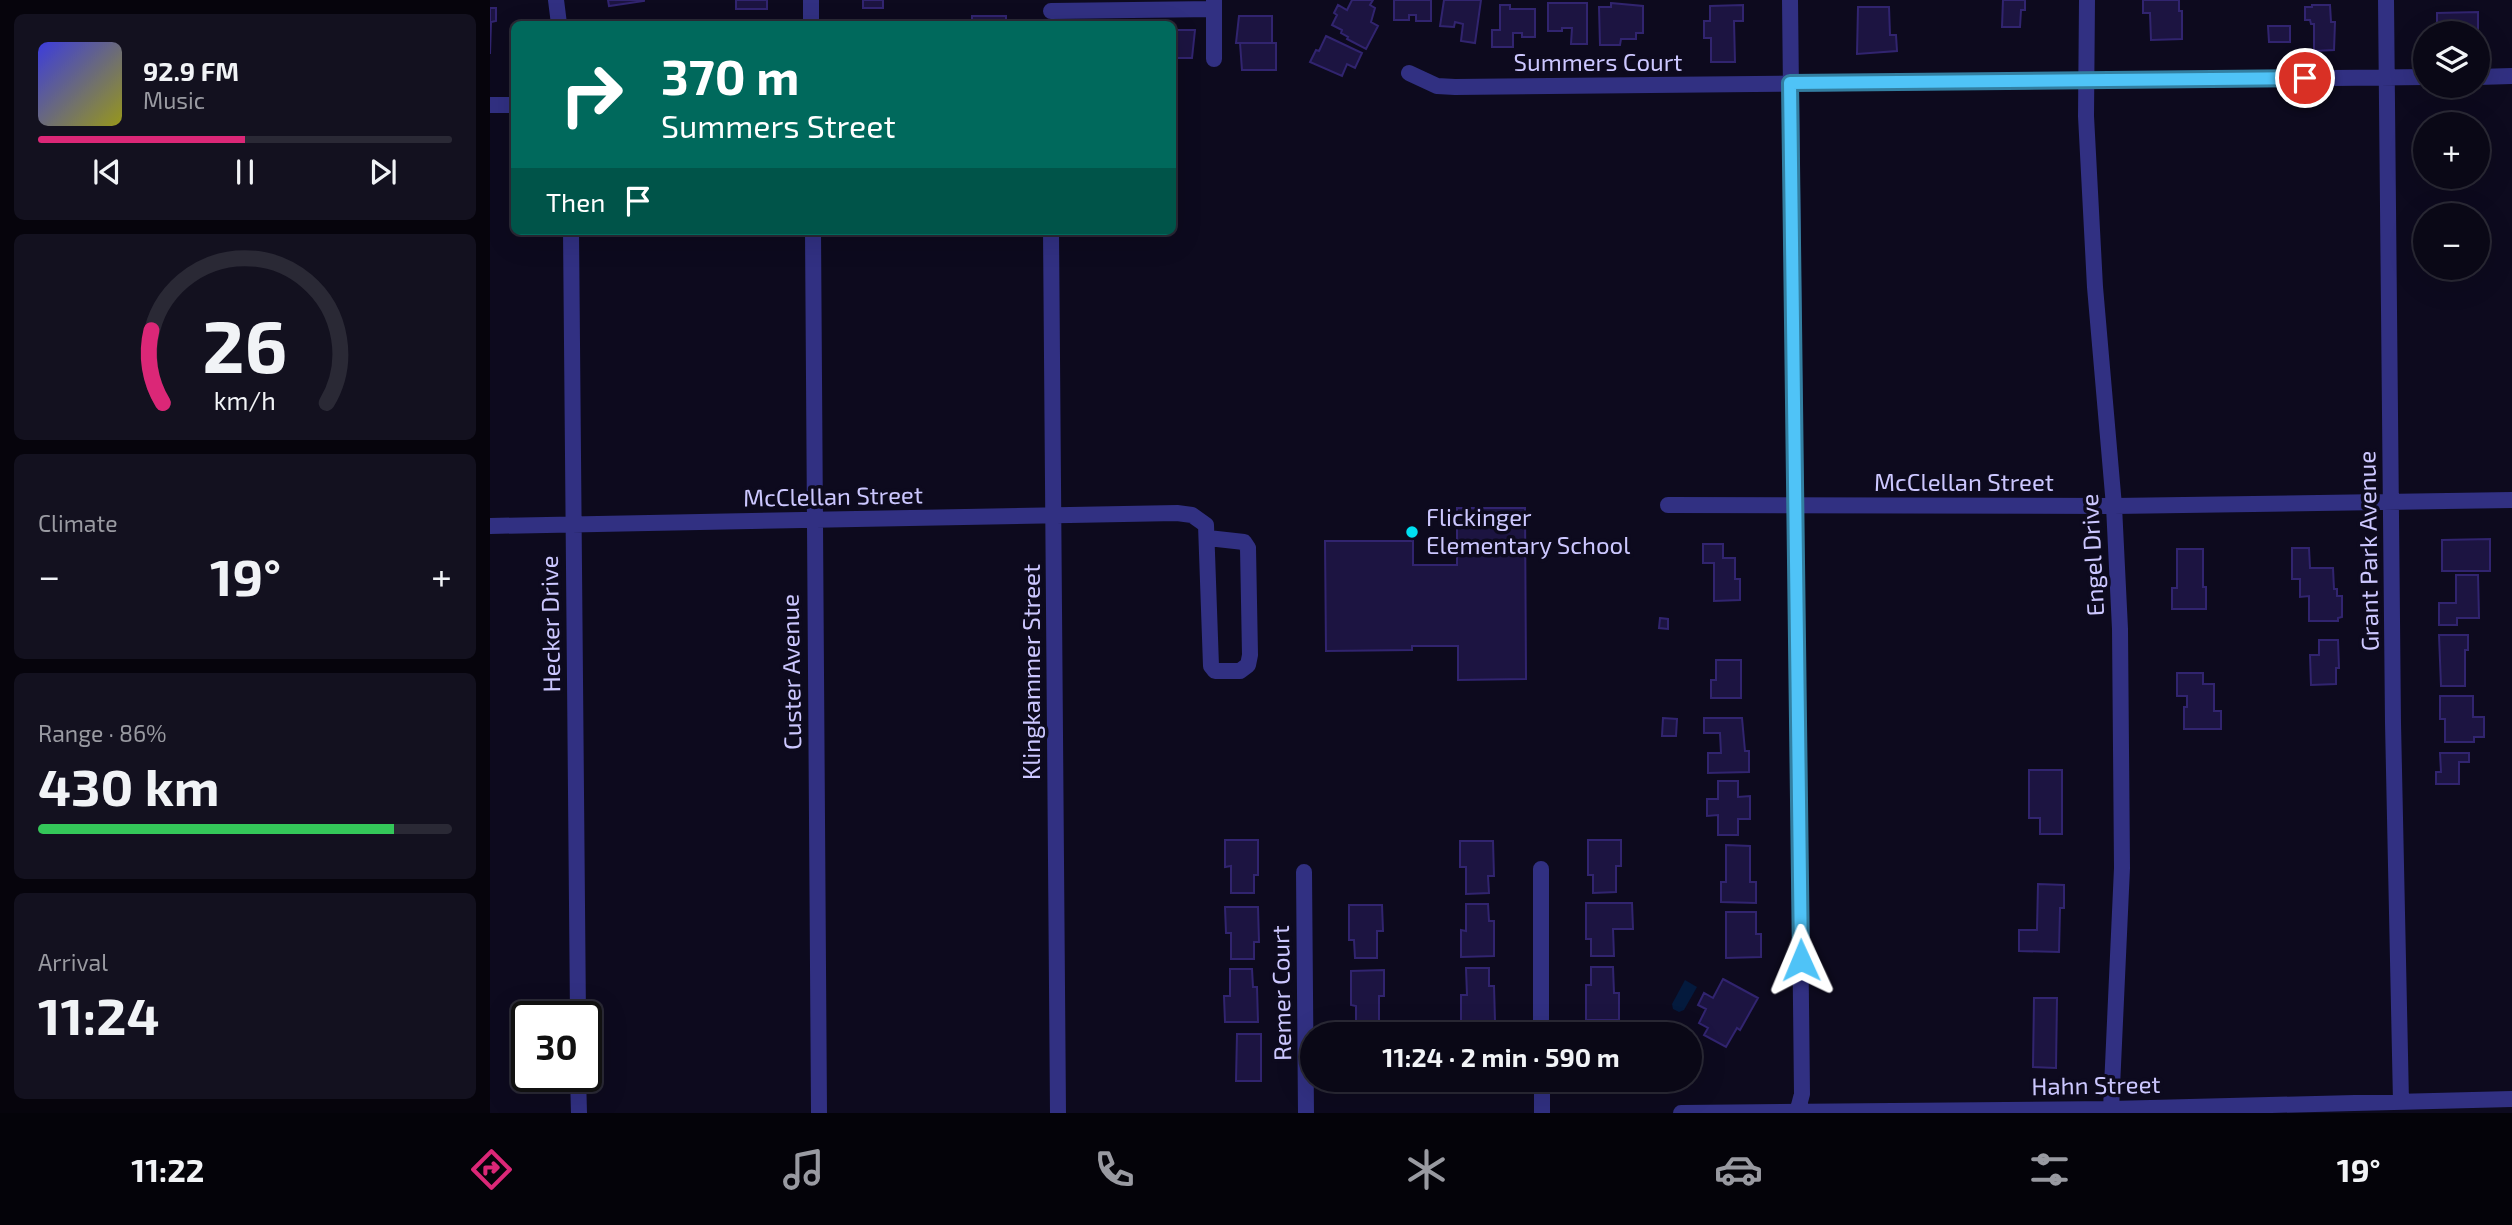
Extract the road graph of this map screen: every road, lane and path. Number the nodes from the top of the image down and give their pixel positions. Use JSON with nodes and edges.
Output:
{"nodes":[{"id":1,"x":556,"y":0,"type":"edge"},
{"id":2,"x":811,"y":0,"type":"edge"},
{"id":3,"x":1790,"y":0,"type":"edge"},
{"id":4,"x":2087,"y":0,"type":"edge"},
{"id":5,"x":2386,"y":0,"type":"edge"},
{"id":6,"x":1214,"y":5,"type":"edge"},
{"id":7,"x":1051,"y":12,"type":"edge"},
{"id":8,"x":559,"y":21,"type":"edge"},
{"id":9,"x":811,"y":21,"type":"edge"},
{"id":10,"x":1214,"y":59,"type":"dead end"},
{"id":11,"x":1409,"y":73,"type":"dead end"},
{"id":12,"x":2512,"y":76,"type":"edge"},
{"id":13,"x":2413,"y":77,"type":"edge"},
{"id":14,"x":2490,"y":77,"type":"edge"},
{"id":15,"x":2388,"y":78,"type":"junction"},
{"id":16,"x":2085,"y":80,"type":"junction"},
{"id":17,"x":1790,"y":83,"type":"junction"},
{"id":18,"x":490,"y":105,"type":"edge"},
{"id":19,"x":511,"y":105,"type":"edge"},
{"id":20,"x":571,"y":235,"type":"edge"},
{"id":21,"x":813,"y":235,"type":"edge"},
{"id":22,"x":1051,"y":235,"type":"edge"},
{"id":23,"x":2512,"y":500,"type":"edge"},
{"id":24,"x":2391,"y":504,"type":"junction"},
{"id":25,"x":1668,"y":505,"type":"dead end"},
{"id":26,"x":1796,"y":506,"type":"junction"},
{"id":27,"x":2114,"y":506,"type":"junction"},
{"id":28,"x":1053,"y":516,"type":"junction"},
{"id":29,"x":814,"y":520,"type":"junction"},
{"id":30,"x":573,"y":525,"type":"junction"},
{"id":31,"x":490,"y":526,"type":"edge"},
{"id":32,"x":1208,"y":538,"type":"junction"},
{"id":33,"x":1541,"y":869,"type":"dead end"},
{"id":34,"x":1304,"y":872,"type":"dead end"},
{"id":35,"x":578,"y":1001,"type":"edge"},
{"id":36,"x":1541,"y":1022,"type":"edge"},
{"id":37,"x":578,"y":1092,"type":"edge"},
{"id":38,"x":1542,"y":1092,"type":"edge"},
{"id":39,"x":2512,"y":1099,"type":"edge"},
{"id":40,"x":2401,"y":1102,"type":"junction"},
{"id":41,"x":2111,"y":1109,"type":"junction"},
{"id":42,"x":2271,"y":1110,"type":"edge"},
{"id":43,"x":1798,"y":1112,"type":"edge"},
{"id":44,"x":579,"y":1113,"type":"edge"},
{"id":45,"x":819,"y":1113,"type":"edge"},
{"id":46,"x":1058,"y":1113,"type":"edge"},
{"id":47,"x":1306,"y":1113,"type":"edge"},
{"id":48,"x":1542,"y":1113,"type":"edge"},
{"id":49,"x":1681,"y":1113,"type":"edge"}],
"edges":[{"from":1,"to":8,"type":"street"},
{"from":2,"to":9,"type":"street"},
{"from":3,"to":17,"type":"street"},
{"from":4,"to":16,"type":"street","name":"Engel Drive"},
{"from":5,"to":15,"type":"street","name":"Grant Park Avenue"},
{"from":6,"to":7,"type":"street"},
{"from":6,"to":10,"type":"street"},
{"from":11,"to":17,"type":"street","name":"Summers Court"},
{"from":12,"to":14,"type":"street"},
{"from":13,"to":15,"type":"street","name":"Summers Court"},
{"from":15,"to":16,"type":"street","name":"Summers Court"},
{"from":15,"to":24,"type":"street","name":"Grant Park Avenue"},
{"from":16,"to":17,"type":"street","name":"Summers Court"},
{"from":16,"to":27,"type":"street","name":"Engel Drive"},
{"from":17,"to":26,"type":"street"},
{"from":18,"to":19,"type":"street"},
{"from":20,"to":30,"type":"street","name":"Hecker Drive"},
{"from":21,"to":29,"type":"street","name":"Custer Avenue"},
{"from":22,"to":28,"type":"street","name":"Klingkammer Street"},
{"from":23,"to":24,"type":"street","name":"McClellan Street"},
{"from":24,"to":27,"type":"street","name":"McClellan Street"},
{"from":24,"to":40,"type":"street","name":"Grant Park Avenue"},
{"from":25,"to":26,"type":"street","name":"McClellan Street"},
{"from":26,"to":27,"type":"street","name":"McClellan Street"},
{"from":26,"to":43,"type":"street"},
{"from":27,"to":41,"type":"street","name":"Engel Drive"},
{"from":28,"to":29,"type":"street","name":"McClellan Street"},
{"from":28,"to":32,"type":"street","name":"McClellan Street"},
{"from":28,"to":46,"type":"street","name":"Klingkammer Street"},
{"from":29,"to":30,"type":"street","name":"McClellan Street"},
{"from":29,"to":45,"type":"street","name":"Custer Avenue"},
{"from":30,"to":31,"type":"street","name":"McClellan Street"},
{"from":30,"to":35,"type":"street","name":"Hecker Drive"},
{"from":32,"to":32,"type":"street"},
{"from":33,"to":36,"type":"street"},
{"from":34,"to":47,"type":"street","name":"Remer Court"},
{"from":37,"to":44,"type":"street"},
{"from":38,"to":48,"type":"street"},
{"from":39,"to":40,"type":"street","name":"Hahn Street"},
{"from":40,"to":42,"type":"street","name":"Hahn Street"},
{"from":41,"to":42,"type":"street","name":"Hahn Street"},
{"from":41,"to":43,"type":"street","name":"Hahn Street"},
{"from":43,"to":49,"type":"street","name":"Hahn Street"}]}
